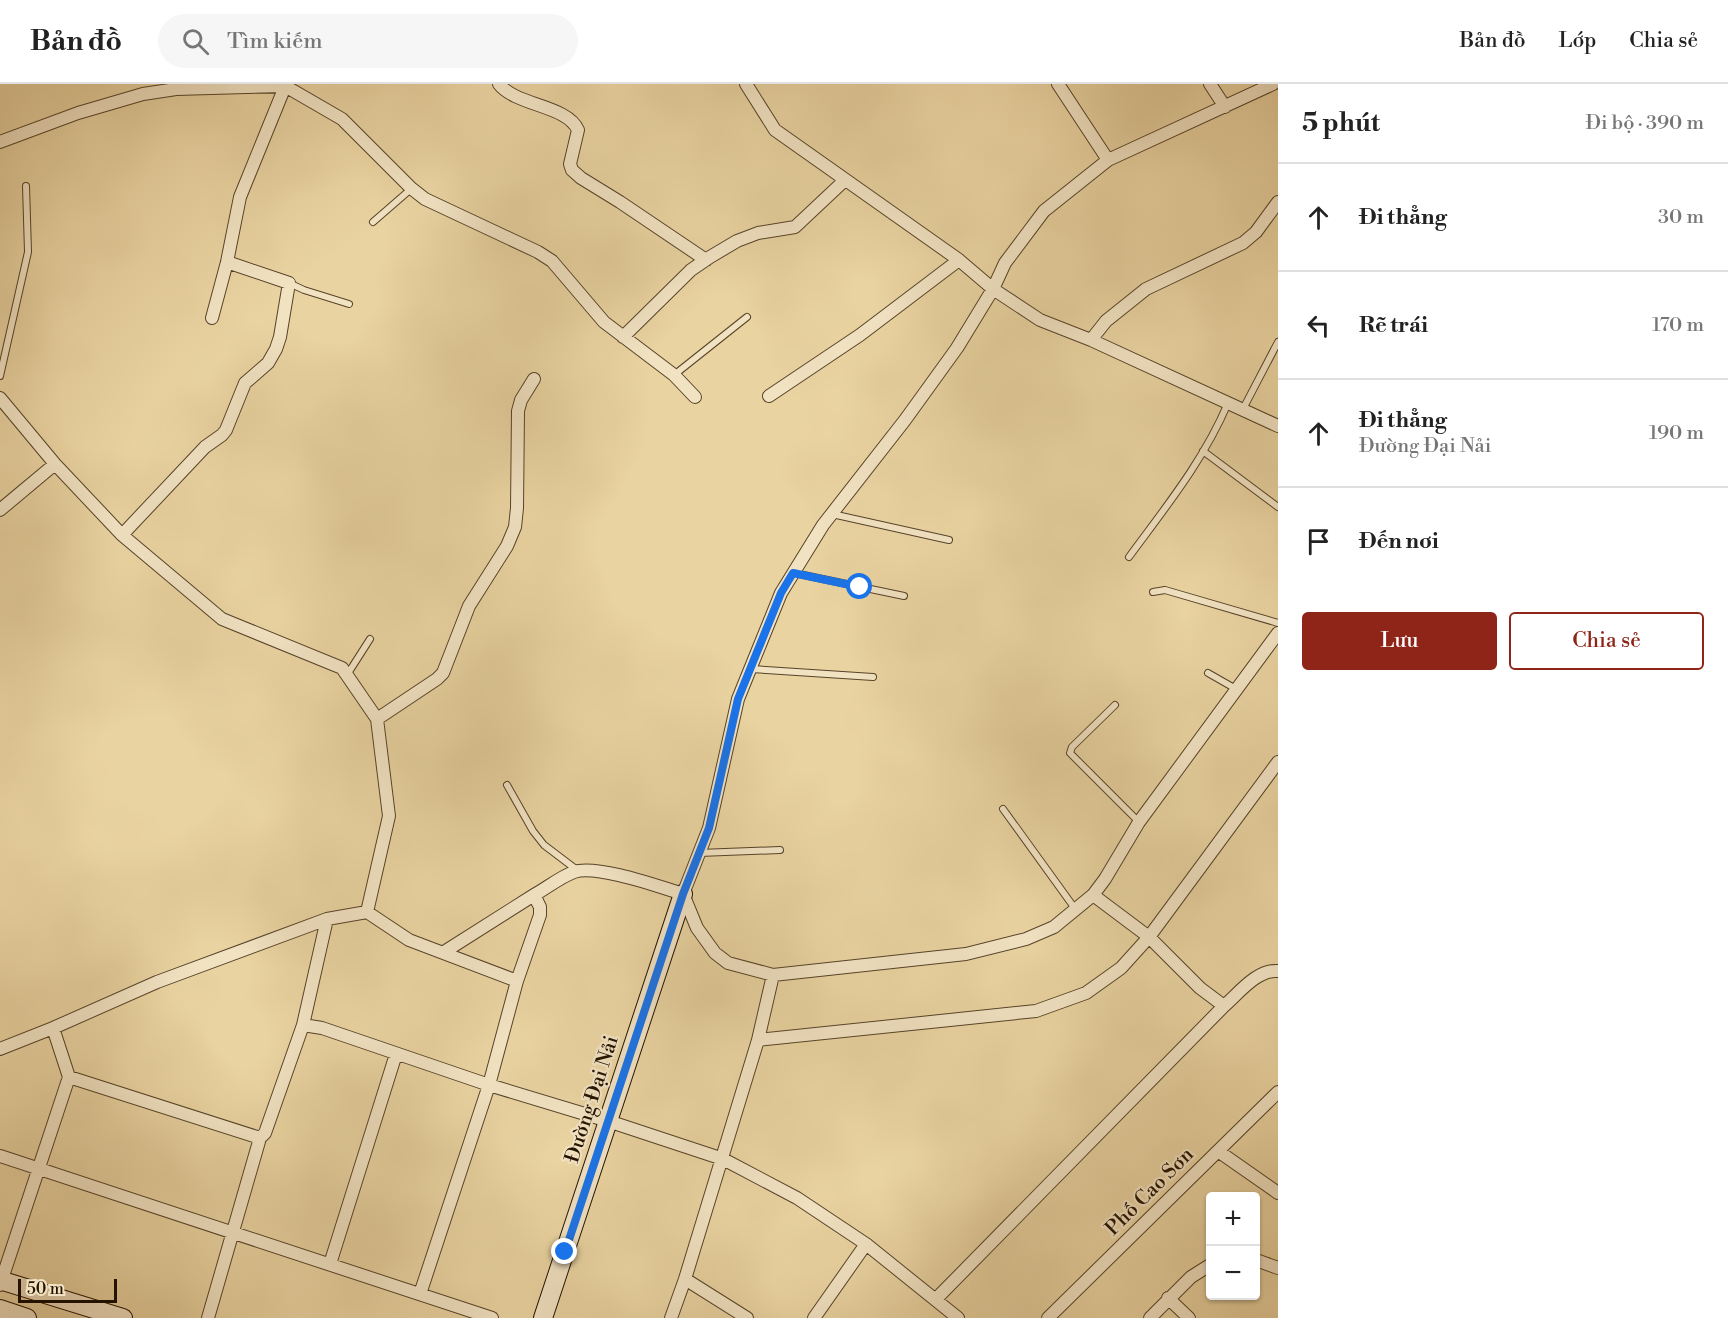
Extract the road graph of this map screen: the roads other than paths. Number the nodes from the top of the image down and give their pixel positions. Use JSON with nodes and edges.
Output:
{"nodes":[{"id":1,"x":499,"y":84,"type":"edge"},
{"id":2,"x":746,"y":84,"type":"edge"},
{"id":3,"x":1058,"y":84,"type":"edge"},
{"id":4,"x":1210,"y":84,"type":"edge"},
{"id":5,"x":1273,"y":84,"type":"edge"},
{"id":6,"x":285,"y":85,"type":"edge"},
{"id":7,"x":1225,"y":107,"type":"junction"},
{"id":8,"x":0,"y":141,"type":"edge"},
{"id":9,"x":1108,"y":160,"type":"junction"},
{"id":10,"x":844,"y":180,"type":"junction"},
{"id":11,"x":26,"y":186,"type":"dead end"},
{"id":12,"x":411,"y":188,"type":"junction"},
{"id":13,"x":1278,"y":202,"type":"edge"},
{"id":14,"x":372,"y":222,"type":"dead end"},
{"id":15,"x":706,"y":260,"type":"junction"},
{"id":16,"x":959,"y":260,"type":"junction"},
{"id":17,"x":227,"y":262,"type":"junction"},
{"id":18,"x":288,"y":283,"type":"junction"},
{"id":19,"x":993,"y":289,"type":"junction"},
{"id":20,"x":349,"y":304,"type":"dead end"},
{"id":21,"x":747,"y":317,"type":"dead end"},
{"id":22,"x":212,"y":318,"type":"dead end"},
{"id":23,"x":623,"y":337,"type":"junction"},
{"id":24,"x":1091,"y":340,"type":"junction"},
{"id":25,"x":1278,"y":342,"type":"edge"},
{"id":26,"x":674,"y":375,"type":"junction"},
{"id":27,"x":0,"y":376,"type":"edge"},
{"id":28,"x":534,"y":379,"type":"dead end"},
{"id":29,"x":769,"y":396,"type":"dead end"},
{"id":30,"x":695,"y":397,"type":"dead end"},
{"id":31,"x":0,"y":398,"type":"edge"},
{"id":32,"x":1228,"y":402,"type":"junction"},
{"id":33,"x":1243,"y":409,"type":"junction"},
{"id":34,"x":1278,"y":426,"type":"edge"},
{"id":35,"x":1203,"y":451,"type":"junction"},
{"id":36,"x":55,"y":464,"type":"junction"},
{"id":37,"x":1278,"y":507,"type":"edge"},
{"id":38,"x":0,"y":510,"type":"edge"},
{"id":39,"x":832,"y":514,"type":"junction"},
{"id":40,"x":122,"y":535,"type":"junction"},
{"id":41,"x":949,"y":540,"type":"dead end"},
{"id":42,"x":1130,"y":557,"type":"dead end"},
{"id":43,"x":793,"y":573,"type":"junction"},
{"id":44,"x":1153,"y":592,"type":"dead end"},
{"id":45,"x":904,"y":596,"type":"dead end"},
{"id":46,"x":1278,"y":622,"type":"edge"},
{"id":47,"x":1278,"y":633,"type":"edge"},
{"id":48,"x":370,"y":639,"type":"dead end"},
{"id":49,"x":751,"y":669,"type":"junction"},
{"id":50,"x":1208,"y":673,"type":"dead end"},
{"id":51,"x":347,"y":675,"type":"junction"},
{"id":52,"x":873,"y":677,"type":"dead end"},
{"id":53,"x":1236,"y":690,"type":"junction"},
{"id":54,"x":1115,"y":705,"type":"dead end"},
{"id":55,"x":377,"y":719,"type":"junction"},
{"id":56,"x":1278,"y":762,"type":"edge"},
{"id":57,"x":507,"y":785,"type":"dead end"},
{"id":58,"x":1004,"y":809,"type":"dead end"},
{"id":59,"x":1139,"y":822,"type":"junction"},
{"id":60,"x":780,"y":850,"type":"dead end"},
{"id":61,"x":698,"y":853,"type":"junction"},
{"id":62,"x":577,"y":871,"type":"junction"},
{"id":63,"x":683,"y":894,"type":"junction"},
{"id":64,"x":534,"y":895,"type":"junction"},
{"id":65,"x":1094,"y":895,"type":"junction"},
{"id":66,"x":1077,"y":910,"type":"junction"},
{"id":67,"x":367,"y":912,"type":"junction"},
{"id":68,"x":327,"y":919,"type":"junction"},
{"id":69,"x":1149,"y":937,"type":"junction"},
{"id":70,"x":444,"y":952,"type":"junction"},
{"id":71,"x":1278,"y":971,"type":"edge"},
{"id":72,"x":773,"y":975,"type":"junction"},
{"id":73,"x":518,"y":981,"type":"junction"},
{"id":74,"x":1224,"y":1006,"type":"junction"},
{"id":75,"x":303,"y":1025,"type":"junction"},
{"id":76,"x":53,"y":1028,"type":"junction"},
{"id":77,"x":759,"y":1040,"type":"junction"},
{"id":78,"x":0,"y":1049,"type":"edge"},
{"id":79,"x":396,"y":1054,"type":"junction"},
{"id":80,"x":69,"y":1077,"type":"junction"},
{"id":81,"x":489,"y":1085,"type":"junction"},
{"id":82,"x":1278,"y":1092,"type":"edge"},
{"id":83,"x":608,"y":1121,"type":"junction"},
{"id":84,"x":260,"y":1138,"type":"junction"},
{"id":85,"x":1218,"y":1151,"type":"junction"},
{"id":86,"x":0,"y":1156,"type":"edge"},
{"id":87,"x":723,"y":1159,"type":"junction"},
{"id":88,"x":40,"y":1170,"type":"junction"},
{"id":89,"x":1278,"y":1192,"type":"edge"},
{"id":90,"x":233,"y":1232,"type":"junction"},
{"id":91,"x":867,"y":1244,"type":"junction"},
{"id":92,"x":1260,"y":1261,"type":"edge"},
{"id":93,"x":330,"y":1264,"type":"junction"},
{"id":94,"x":1206,"y":1268,"type":"edge"},
{"id":95,"x":1278,"y":1268,"type":"edge"},
{"id":96,"x":685,"y":1279,"type":"junction"},
{"id":97,"x":1,"y":1282,"type":"edge"},
{"id":98,"x":420,"y":1294,"type":"junction"},
{"id":99,"x":1168,"y":1298,"type":"junction"},
{"id":100,"x":936,"y":1299,"type":"junction"},
{"id":101,"x":0,"y":1309,"type":"edge"},
{"id":102,"x":27,"y":1318,"type":"edge"},
{"id":103,"x":123,"y":1318,"type":"edge"},
{"id":104,"x":208,"y":1318,"type":"edge"},
{"id":105,"x":492,"y":1318,"type":"edge"},
{"id":106,"x":543,"y":1318,"type":"edge"},
{"id":107,"x":670,"y":1318,"type":"edge"},
{"id":108,"x":747,"y":1318,"type":"edge"},
{"id":109,"x":814,"y":1318,"type":"edge"},
{"id":110,"x":957,"y":1318,"type":"edge"},
{"id":111,"x":1048,"y":1318,"type":"edge"},
{"id":112,"x":1150,"y":1318,"type":"edge"},
{"id":113,"x":1190,"y":1318,"type":"edge"}],
"edges":[{"from":1,"to":15,"type":"street"},
{"from":2,"to":10,"type":"street"},
{"from":3,"to":9,"type":"street"},
{"from":4,"to":7,"type":"street"},
{"from":5,"to":7,"type":"street"},
{"from":6,"to":8,"type":"street"},
{"from":6,"to":12,"type":"street"},
{"from":6,"to":17,"type":"street"},
{"from":7,"to":9,"type":"street"},
{"from":9,"to":19,"type":"street"},
{"from":10,"to":15,"type":"street"},
{"from":10,"to":16,"type":"street"},
{"from":11,"to":27,"type":"lane"},
{"from":12,"to":14,"type":"lane"},
{"from":12,"to":23,"type":"street"},
{"from":13,"to":24,"type":"street"},
{"from":15,"to":23,"type":"street"},
{"from":16,"to":19,"type":"street"},
{"from":16,"to":29,"type":"street"},
{"from":17,"to":18,"type":"street"},
{"from":17,"to":22,"type":"street"},
{"from":18,"to":20,"type":"lane"},
{"from":18,"to":40,"type":"street"},
{"from":19,"to":24,"type":"street"},
{"from":19,"to":39,"type":"street"},
{"from":21,"to":26,"type":"lane"},
{"from":23,"to":26,"type":"street"},
{"from":24,"to":32,"type":"street"},
{"from":25,"to":33,"type":"lane"},
{"from":26,"to":30,"type":"street"},
{"from":28,"to":55,"type":"street"},
{"from":31,"to":36,"type":"street"},
{"from":32,"to":33,"type":"street"},
{"from":32,"to":35,"type":"lane"},
{"from":33,"to":34,"type":"street"},
{"from":35,"to":37,"type":"lane"},
{"from":35,"to":42,"type":"lane"},
{"from":36,"to":38,"type":"street"},
{"from":36,"to":40,"type":"street"},
{"from":39,"to":41,"type":"lane"},
{"from":39,"to":43,"type":"street"},
{"from":40,"to":51,"type":"street"},
{"from":43,"to":45,"type":"lane"},
{"from":43,"to":49,"type":"street"},
{"from":44,"to":46,"type":"lane"},
{"from":47,"to":53,"type":"street"},
{"from":48,"to":51,"type":"lane"},
{"from":49,"to":52,"type":"lane"},
{"from":49,"to":61,"type":"street"},
{"from":50,"to":53,"type":"lane"},
{"from":51,"to":55,"type":"street"},
{"from":53,"to":59,"type":"street"},
{"from":54,"to":59,"type":"lane"},
{"from":55,"to":67,"type":"street"},
{"from":56,"to":69,"type":"street"},
{"from":57,"to":62,"type":"lane"},
{"from":58,"to":66,"type":"lane"},
{"from":59,"to":65,"type":"street"},
{"from":60,"to":61,"type":"lane"},
{"from":61,"to":63,"type":"street"},
{"from":62,"to":63,"type":"street"},
{"from":62,"to":64,"type":"street"},
{"from":63,"to":72,"type":"street"},
{"from":63,"to":83,"type":"street","name":"Đường Đại Nải"},
{"from":64,"to":70,"type":"street"},
{"from":64,"to":73,"type":"street"},
{"from":65,"to":66,"type":"street"},
{"from":65,"to":69,"type":"street"},
{"from":66,"to":72,"type":"street"},
{"from":67,"to":68,"type":"street"},
{"from":67,"to":70,"type":"street"},
{"from":68,"to":75,"type":"street"},
{"from":68,"to":76,"type":"street"},
{"from":69,"to":74,"type":"street"},
{"from":69,"to":77,"type":"street"},
{"from":70,"to":73,"type":"street"},
{"from":71,"to":74,"type":"street"},
{"from":72,"to":77,"type":"street"},
{"from":73,"to":81,"type":"street"},
{"from":74,"to":100,"type":"street"},
{"from":75,"to":79,"type":"street"},
{"from":75,"to":84,"type":"street"},
{"from":76,"to":78,"type":"street"},
{"from":76,"to":80,"type":"street"},
{"from":77,"to":87,"type":"street"},
{"from":79,"to":81,"type":"street"},
{"from":79,"to":93,"type":"street"},
{"from":80,"to":84,"type":"street"},
{"from":80,"to":88,"type":"street"},
{"from":81,"to":83,"type":"street"},
{"from":81,"to":98,"type":"street"},
{"from":82,"to":85,"type":"street","name":"Phố Cao Sơn"},
{"from":83,"to":87,"type":"street"},
{"from":83,"to":106,"type":"street","name":"Đường Đại Nải"},
{"from":84,"to":90,"type":"street"},
{"from":85,"to":89,"type":"street"},
{"from":85,"to":111,"type":"street","name":"Phố Cao Sơn"},
{"from":86,"to":88,"type":"street"},
{"from":87,"to":91,"type":"street"},
{"from":87,"to":96,"type":"street"},
{"from":88,"to":90,"type":"street"},
{"from":88,"to":97,"type":"street"},
{"from":90,"to":93,"type":"street"},
{"from":90,"to":104,"type":"street"},
{"from":91,"to":100,"type":"street"},
{"from":91,"to":109,"type":"street"},
{"from":92,"to":95,"type":"street"},
{"from":93,"to":98,"type":"street"},
{"from":94,"to":99,"type":"street"},
{"from":96,"to":107,"type":"street"},
{"from":96,"to":108,"type":"street"},
{"from":97,"to":103,"type":"street"},
{"from":98,"to":105,"type":"street"},
{"from":99,"to":112,"type":"street"},
{"from":99,"to":113,"type":"street"},
{"from":100,"to":110,"type":"street"},
{"from":101,"to":102,"type":"street"}]}
